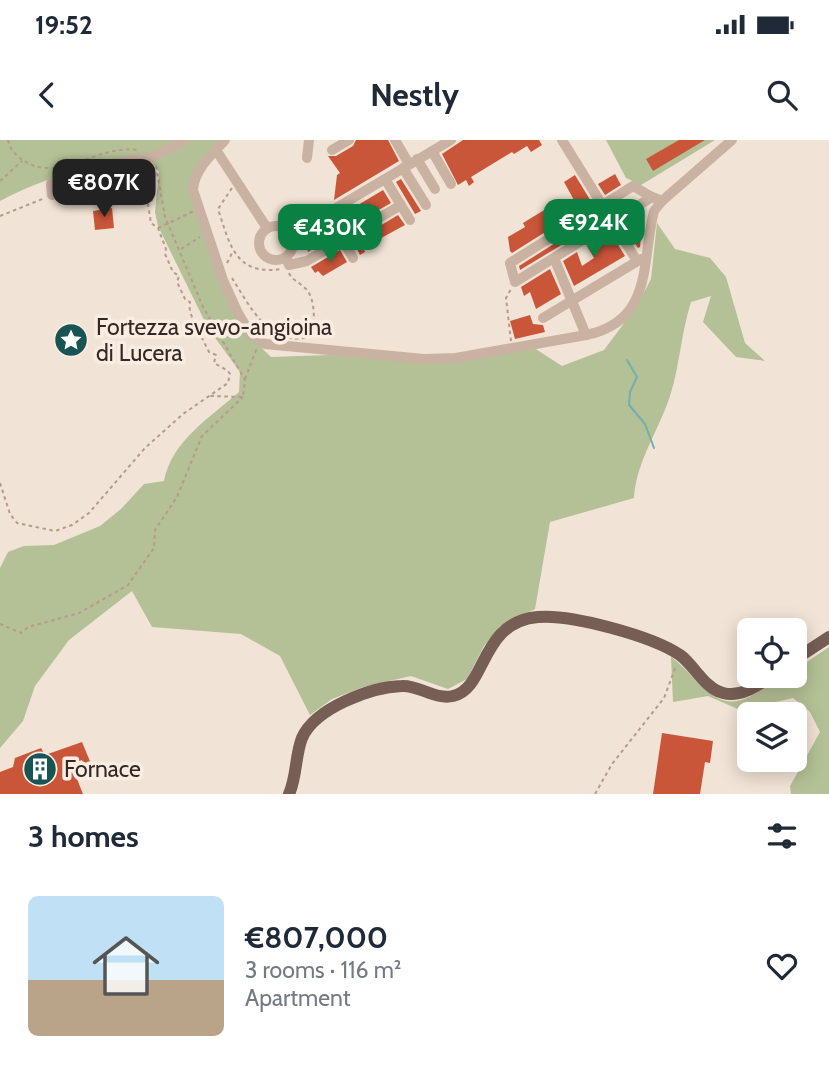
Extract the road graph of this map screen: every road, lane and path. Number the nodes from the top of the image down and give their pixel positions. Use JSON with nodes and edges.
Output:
{"nodes":[{"id":1,"x":8,"y":140,"type":"edge"},
{"id":2,"x":186,"y":140,"type":"edge"},
{"id":3,"x":225,"y":140,"type":"edge"},
{"id":4,"x":310,"y":140,"type":"edge"},
{"id":5,"x":349,"y":140,"type":"edge"},
{"id":6,"x":395,"y":140,"type":"edge"},
{"id":7,"x":451,"y":140,"type":"edge"},
{"id":8,"x":562,"y":140,"type":"edge"},
{"id":9,"x":732,"y":140,"type":"edge"},
{"id":10,"x":216,"y":150,"type":"junction"},
{"id":11,"x":332,"y":150,"type":"dead end"},
{"id":12,"x":432,"y":151,"type":"junction"},
{"id":13,"x":154,"y":156,"type":"junction"},
{"id":14,"x":307,"y":158,"type":"dead end"},
{"id":15,"x":23,"y":160,"type":"junction"},
{"id":16,"x":410,"y":164,"type":"junction"},
{"id":17,"x":385,"y":179,"type":"junction"},
{"id":18,"x":0,"y":181,"type":"edge"},
{"id":19,"x":240,"y":184,"type":"junction"},
{"id":20,"x":452,"y":184,"type":"dead end"},
{"id":21,"x":435,"y":189,"type":"dead end"},
{"id":22,"x":52,"y":195,"type":"junction"},
{"id":23,"x":657,"y":199,"type":"junction"},
{"id":24,"x":401,"y":205,"type":"junction"},
{"id":25,"x":426,"y":205,"type":"dead end"},
{"id":26,"x":603,"y":206,"type":"junction"},
{"id":27,"x":196,"y":210,"type":"dead end"},
{"id":28,"x":328,"y":214,"type":"junction"},
{"id":29,"x":0,"y":216,"type":"edge"},
{"id":30,"x":410,"y":220,"type":"dead end"},
{"id":31,"x":613,"y":222,"type":"junction"},
{"id":32,"x":158,"y":228,"type":"junction"},
{"id":33,"x":267,"y":228,"type":"junction"},
{"id":34,"x":207,"y":233,"type":"dead end"},
{"id":35,"x":292,"y":234,"type":"junction"},
{"id":36,"x":343,"y":240,"type":"junction"},
{"id":37,"x":179,"y":249,"type":"junction"},
{"id":38,"x":232,"y":252,"type":"junction"},
{"id":39,"x":648,"y":256,"type":"junction"},
{"id":40,"x":353,"y":258,"type":"dead end"},
{"id":41,"x":554,"y":258,"type":"junction"},
{"id":42,"x":288,"y":261,"type":"junction"},
{"id":43,"x":637,"y":261,"type":"junction"},
{"id":44,"x":226,"y":264,"type":"dead end"},
{"id":45,"x":229,"y":274,"type":"dead end"},
{"id":46,"x":515,"y":282,"type":"junction"},
{"id":47,"x":572,"y":300,"type":"junction"},
{"id":48,"x":542,"y":318,"type":"dead end"},
{"id":49,"x":586,"y":335,"type":"junction"},
{"id":50,"x":313,"y":336,"type":"junction"},
{"id":51,"x":259,"y":340,"type":"junction"},
{"id":52,"x":310,"y":349,"type":"junction"},
{"id":53,"x":512,"y":349,"type":"junction"},
{"id":54,"x":245,"y":380,"type":"junction"},
{"id":55,"x":209,"y":396,"type":"junction"},
{"id":56,"x":243,"y":397,"type":"junction"},
{"id":57,"x":0,"y":483,"type":"edge"},
{"id":58,"x":0,"y":624,"type":"edge"},
{"id":59,"x":829,"y":637,"type":"edge"},
{"id":60,"x":807,"y":651,"type":"edge"},
{"id":61,"x":681,"y":656,"type":"junction"},
{"id":62,"x":750,"y":688,"type":"edge"},
{"id":63,"x":289,"y":794,"type":"edge"},
{"id":64,"x":595,"y":794,"type":"edge"}],
"edges":[{"from":1,"to":15,"type":"path"},
{"from":2,"to":13,"type":"street"},
{"from":3,"to":10,"type":"street"},
{"from":4,"to":14,"type":"street"},
{"from":5,"to":11,"type":"street"},
{"from":6,"to":16,"type":"street"},
{"from":7,"to":12,"type":"street"},
{"from":8,"to":26,"type":"street"},
{"from":9,"to":23,"type":"street"},
{"from":10,"to":19,"type":"street"},
{"from":10,"to":51,"type":"street"},
{"from":12,"to":16,"type":"street"},
{"from":12,"to":20,"type":"street"},
{"from":13,"to":15,"type":"path"},
{"from":13,"to":22,"type":"street"},
{"from":13,"to":37,"type":"path"},
{"from":15,"to":18,"type":"path"},
{"from":16,"to":17,"type":"street"},
{"from":16,"to":21,"type":"street"},
{"from":16,"to":25,"type":"street"},
{"from":17,"to":24,"type":"street"},
{"from":17,"to":28,"type":"street"},
{"from":19,"to":33,"type":"street"},
{"from":19,"to":38,"type":"path"},
{"from":22,"to":29,"type":"path"},
{"from":22,"to":32,"type":"path"},
{"from":23,"to":26,"type":"street"},
{"from":23,"to":31,"type":"street"},
{"from":23,"to":39,"type":"street"},
{"from":24,"to":30,"type":"street"},
{"from":24,"to":36,"type":"street"},
{"from":26,"to":31,"type":"street"},
{"from":26,"to":46,"type":"street"},
{"from":27,"to":32,"type":"path","bridge":true},
{"from":28,"to":35,"type":"street"},
{"from":28,"to":36,"type":"street"},
{"from":31,"to":41,"type":"street"},
{"from":31,"to":43,"type":"street"},
{"from":32,"to":55,"type":"path"},
{"from":33,"to":35,"type":"street"},
{"from":33,"to":42,"type":"street"},
{"from":34,"to":37,"type":"path"},
{"from":35,"to":42,"type":"street"},
{"from":36,"to":40,"type":"street"},
{"from":36,"to":42,"type":"street"},
{"from":37,"to":54,"type":"path"},
{"from":38,"to":42,"type":"path"},
{"from":38,"to":44,"type":"path"},
{"from":39,"to":43,"type":"street"},
{"from":39,"to":49,"type":"street"},
{"from":41,"to":46,"type":"street"},
{"from":41,"to":47,"type":"street"},
{"from":42,"to":50,"type":"path"},
{"from":43,"to":47,"type":"street"},
{"from":45,"to":50,"type":"path"},
{"from":46,"to":53,"type":"path"},
{"from":47,"to":48,"type":"street"},
{"from":47,"to":49,"type":"street"},
{"from":49,"to":53,"type":"street"},
{"from":50,"to":52,"type":"path"},
{"from":51,"to":52,"type":"street"},
{"from":51,"to":54,"type":"path"},
{"from":52,"to":53,"type":"street"},
{"from":54,"to":56,"type":"path"},
{"from":55,"to":56,"type":"path"},
{"from":55,"to":57,"type":"path"},
{"from":56,"to":58,"type":"path"},
{"from":59,"to":60,"type":"main road"},
{"from":61,"to":62,"type":"main road"},
{"from":61,"to":63,"type":"main road"},
{"from":61,"to":64,"type":"path"}]}
